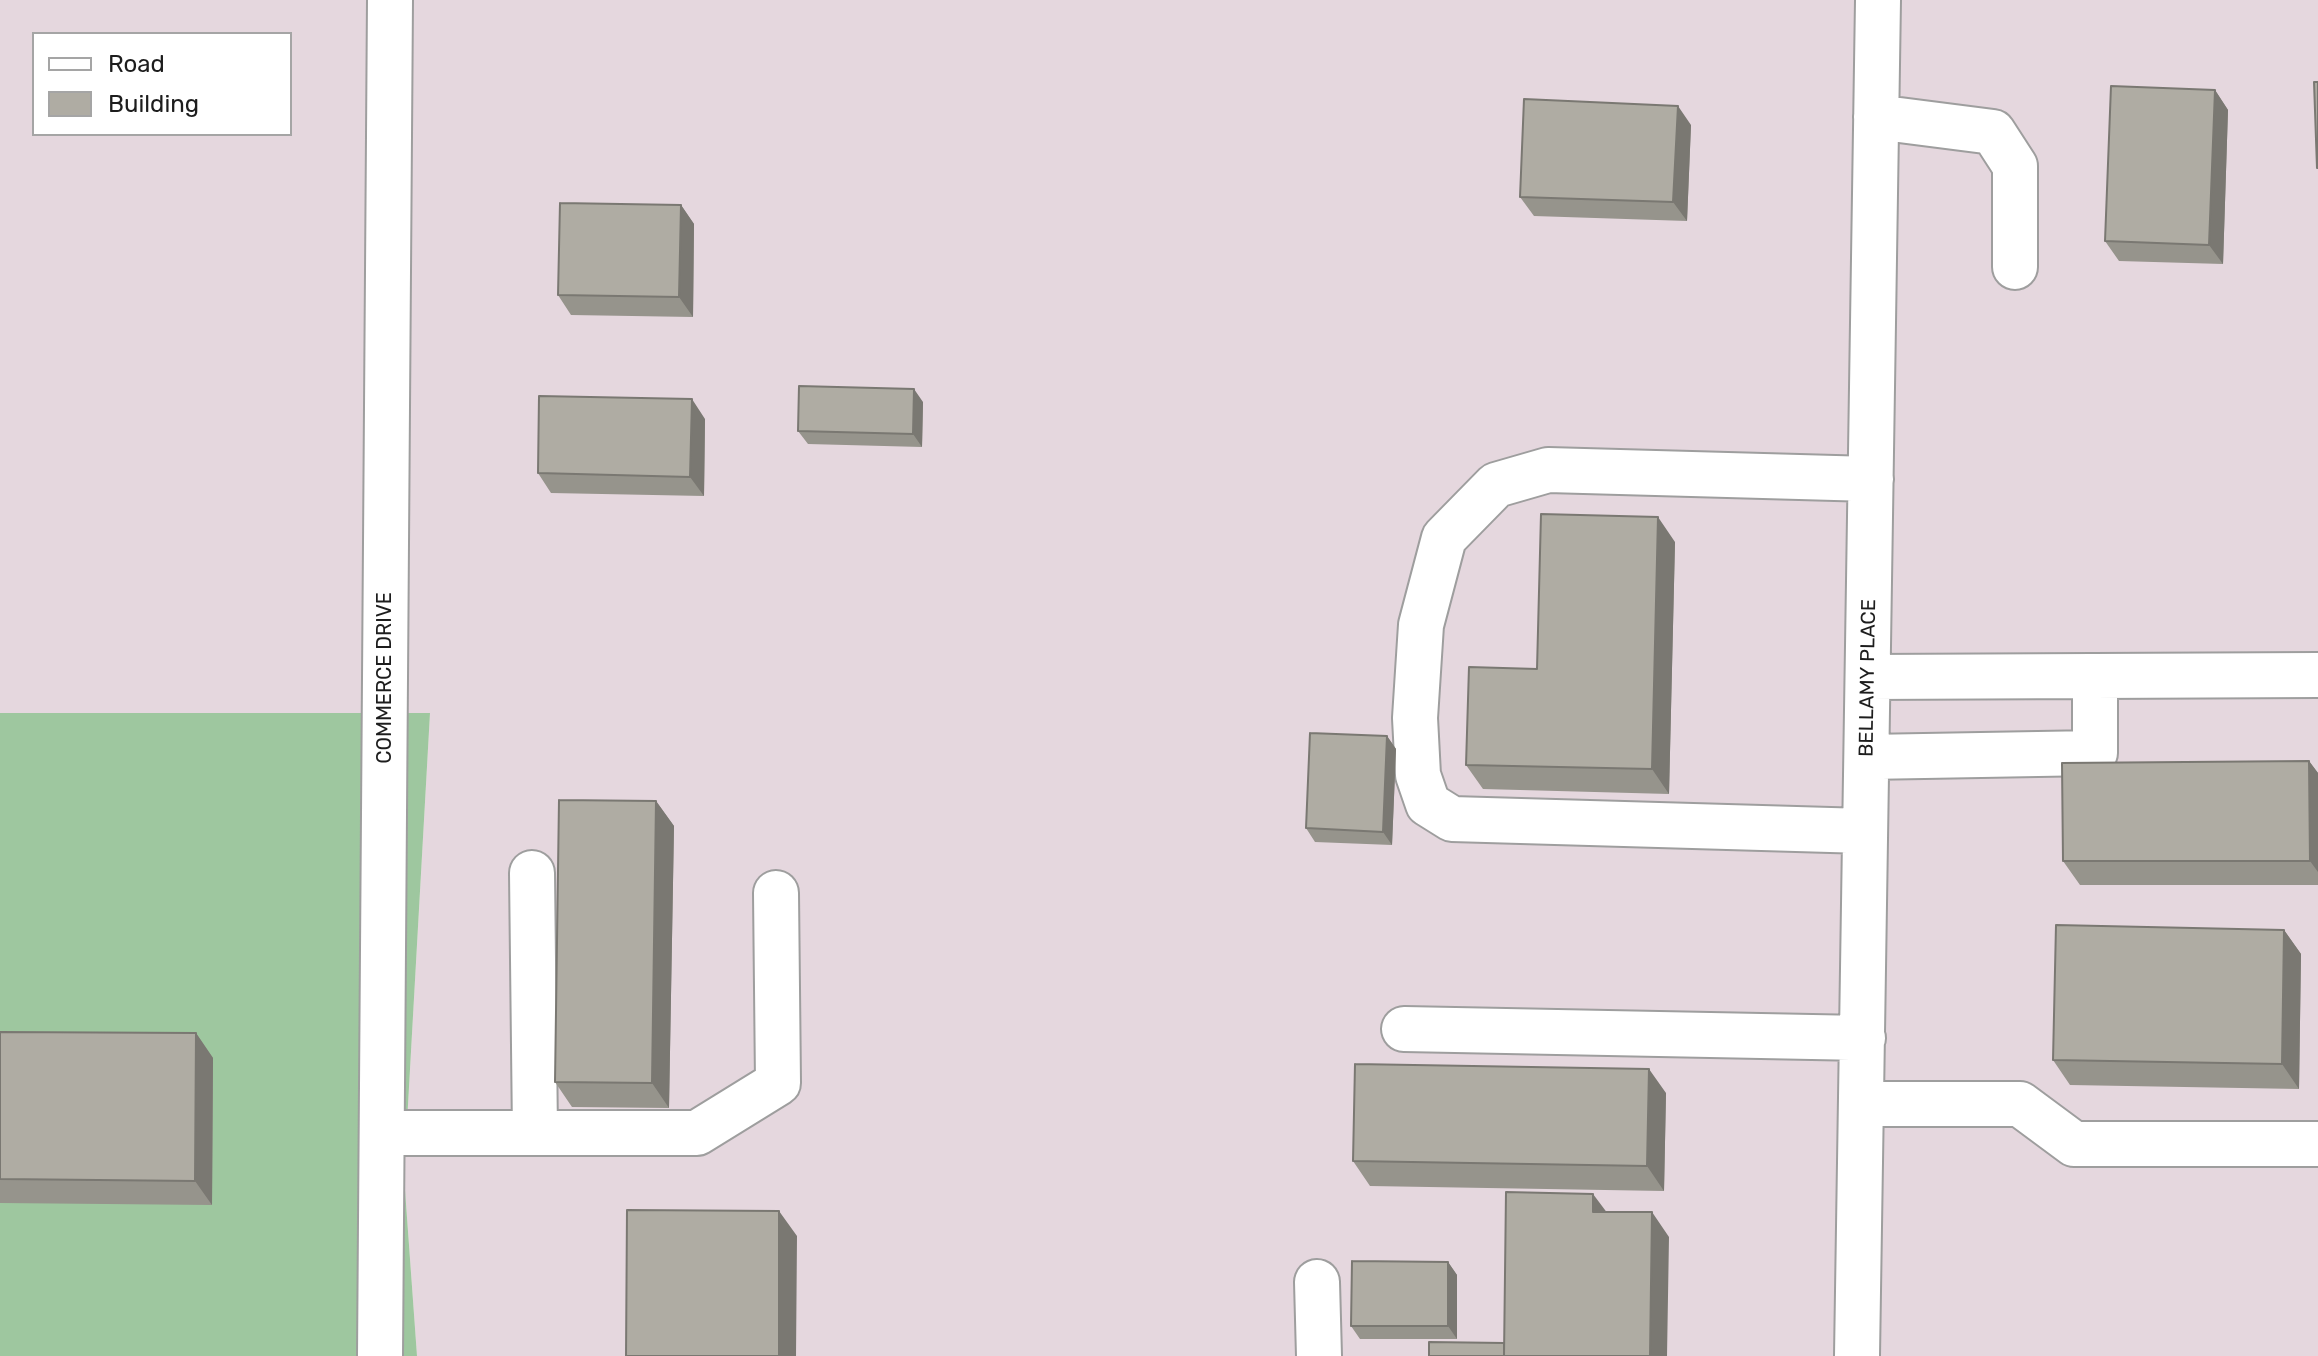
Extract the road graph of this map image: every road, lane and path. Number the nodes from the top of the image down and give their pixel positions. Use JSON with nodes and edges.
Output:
{"nodes":[{"id":1,"x":390,"y":0,"type":"edge"},
{"id":2,"x":1878,"y":0,"type":"edge"},
{"id":3,"x":1876,"y":117,"type":"junction"},
{"id":4,"x":2015,"y":267,"type":"dead end"},
{"id":5,"x":1871,"y":479,"type":"junction"},
{"id":6,"x":2318,"y":675,"type":"edge"},
{"id":7,"x":2095,"y":676,"type":"junction"},
{"id":8,"x":1868,"y":677,"type":"junction"},
{"id":9,"x":1867,"y":757,"type":"junction"},
{"id":10,"x":1865,"y":831,"type":"junction"},
{"id":11,"x":532,"y":873,"type":"dead end"},
{"id":12,"x":776,"y":893,"type":"dead end"},
{"id":13,"x":1404,"y":1029,"type":"dead end"},
{"id":14,"x":1863,"y":1038,"type":"junction"},
{"id":15,"x":1861,"y":1104,"type":"junction"},
{"id":16,"x":382,"y":1133,"type":"junction"},
{"id":17,"x":535,"y":1133,"type":"junction"},
{"id":18,"x":2318,"y":1144,"type":"edge"},
{"id":19,"x":1317,"y":1282,"type":"dead end"},
{"id":20,"x":380,"y":1356,"type":"edge"},
{"id":21,"x":1319,"y":1356,"type":"edge"},
{"id":22,"x":1857,"y":1356,"type":"edge"}],
"edges":[{"from":1,"to":16,"type":"street","name":"COMMERCE DRIVE"},
{"from":2,"to":3,"type":"street","name":"BELLAMY PLACE"},
{"from":3,"to":4,"type":"street"},
{"from":3,"to":5,"type":"street","name":"BELLAMY PLACE"},
{"from":5,"to":8,"type":"street","name":"BELLAMY PLACE"},
{"from":5,"to":10,"type":"street"},
{"from":6,"to":7,"type":"street"},
{"from":7,"to":8,"type":"street"},
{"from":7,"to":9,"type":"street"},
{"from":8,"to":9,"type":"street","name":"BELLAMY PLACE"},
{"from":9,"to":10,"type":"street","name":"BELLAMY PLACE"},
{"from":10,"to":14,"type":"street","name":"BELLAMY PLACE"},
{"from":11,"to":17,"type":"street"},
{"from":12,"to":17,"type":"street"},
{"from":13,"to":14,"type":"street"},
{"from":14,"to":15,"type":"street","name":"BELLAMY PLACE"},
{"from":15,"to":18,"type":"street"},
{"from":15,"to":22,"type":"street","name":"BELLAMY PLACE"},
{"from":16,"to":17,"type":"street"},
{"from":16,"to":20,"type":"street","name":"COMMERCE DRIVE"},
{"from":19,"to":21,"type":"street"}]}
